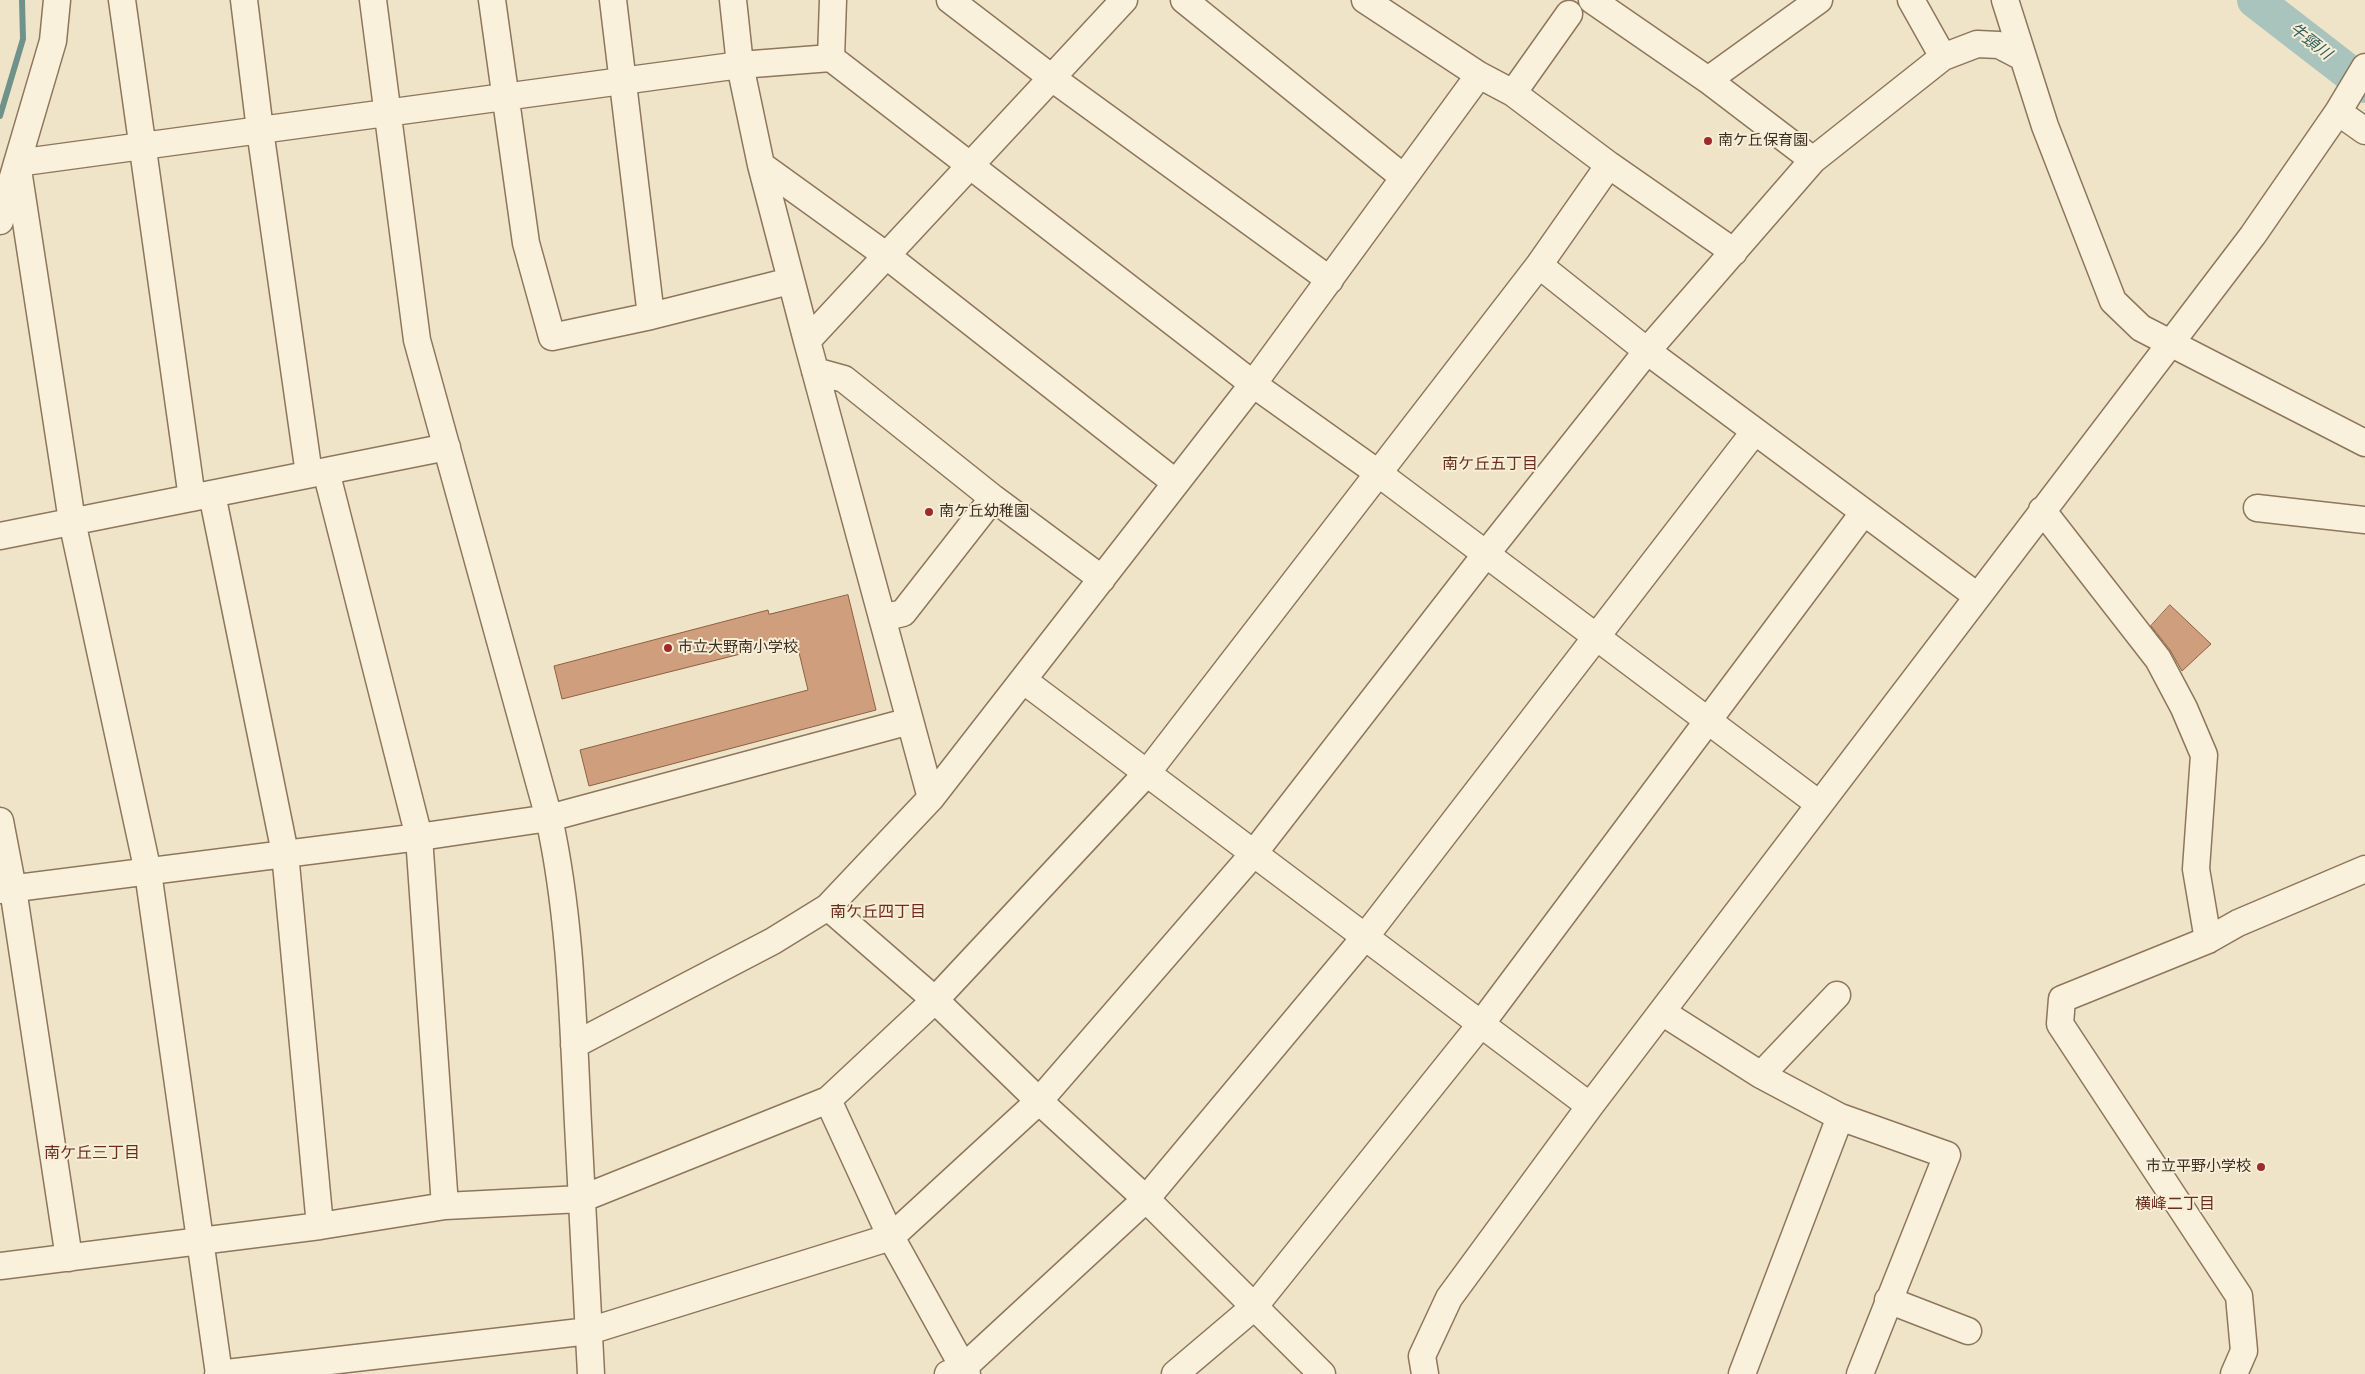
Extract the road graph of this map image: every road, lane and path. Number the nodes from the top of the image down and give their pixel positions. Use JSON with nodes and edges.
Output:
{"nodes":[{"id":1,"x":57,"y":0,"type":"edge"},
{"id":2,"x":122,"y":0,"type":"edge"},
{"id":3,"x":244,"y":0,"type":"edge"},
{"id":4,"x":373,"y":0,"type":"edge"},
{"id":5,"x":492,"y":0,"type":"edge"},
{"id":6,"x":613,"y":0,"type":"edge"},
{"id":7,"x":733,"y":0,"type":"edge"},
{"id":8,"x":834,"y":0,"type":"edge"},
{"id":9,"x":950,"y":0,"type":"edge"},
{"id":10,"x":1124,"y":0,"type":"edge"},
{"id":11,"x":1184,"y":0,"type":"edge"},
{"id":12,"x":1365,"y":0,"type":"edge"},
{"id":13,"x":1592,"y":0,"type":"edge"},
{"id":14,"x":1819,"y":0,"type":"edge"},
{"id":15,"x":1911,"y":0,"type":"edge"},
{"id":16,"x":2005,"y":0,"type":"edge"},
{"id":17,"x":1568,"y":5,"type":"edge"},
{"id":18,"x":1943,"y":57,"type":"junction"},
{"id":19,"x":2022,"y":57,"type":"junction"},
{"id":20,"x":831,"y":58,"type":"junction"},
{"id":21,"x":740,"y":65,"type":"junction"},
{"id":22,"x":2365,"y":67,"type":"edge"},
{"id":23,"x":1479,"y":75,"type":"junction"},
{"id":24,"x":1052,"y":78,"type":"junction"},
{"id":25,"x":1708,"y":80,"type":"junction"},
{"id":26,"x":623,"y":81,"type":"junction"},
{"id":27,"x":1513,"y":93,"type":"junction"},
{"id":28,"x":505,"y":97,"type":"junction"},
{"id":29,"x":2338,"y":112,"type":"junction"},
{"id":30,"x":387,"y":113,"type":"junction"},
{"id":31,"x":260,"y":130,"type":"junction"},
{"id":32,"x":2365,"y":131,"type":"edge"},
{"id":33,"x":142,"y":146,"type":"junction"},
{"id":34,"x":1813,"y":160,"type":"junction"},
{"id":35,"x":17,"y":163,"type":"junction"},
{"id":36,"x":761,"y":165,"type":"junction"},
{"id":37,"x":971,"y":165,"type":"junction"},
{"id":38,"x":1609,"y":165,"type":"junction"},
{"id":39,"x":1403,"y":176,"type":"junction"},
{"id":40,"x":0,"y":221,"type":"edge"},
{"id":41,"x":1734,"y":252,"type":"junction"},
{"id":42,"x":887,"y":256,"type":"junction"},
{"id":43,"x":1539,"y":265,"type":"junction"},
{"id":44,"x":1330,"y":280,"type":"junction"},
{"id":45,"x":790,"y":281,"type":"junction"},
{"id":46,"x":651,"y":316,"type":"junction"},
{"id":47,"x":807,"y":341,"type":"junction"},
{"id":48,"x":2170,"y":342,"type":"junction"},
{"id":49,"x":1647,"y":351,"type":"junction"},
{"id":50,"x":815,"y":371,"type":"junction"},
{"id":51,"x":1253,"y":384,"type":"junction"},
{"id":52,"x":1755,"y":432,"type":"junction"},
{"id":53,"x":2365,"y":443,"type":"edge"},
{"id":54,"x":446,"y":447,"type":"junction"},
{"id":55,"x":318,"y":473,"type":"junction"},
{"id":56,"x":1378,"y":473,"type":"junction"},
{"id":57,"x":1176,"y":483,"type":"junction"},
{"id":58,"x":202,"y":496,"type":"junction"},
{"id":59,"x":993,"y":498,"type":"junction"},
{"id":60,"x":2257,"y":508,"type":"dead end"},
{"id":61,"x":2042,"y":510,"type":"junction"},
{"id":62,"x":1864,"y":512,"type":"junction"},
{"id":63,"x":2365,"y":520,"type":"edge"},
{"id":64,"x":72,"y":521,"type":"junction"},
{"id":65,"x":0,"y":536,"type":"edge"},
{"id":66,"x":1486,"y":554,"type":"junction"},
{"id":67,"x":1102,"y":579,"type":"junction"},
{"id":68,"x":1977,"y":596,"type":"junction"},
{"id":69,"x":882,"y":618,"type":"junction"},
{"id":70,"x":1596,"y":637,"type":"junction"},
{"id":71,"x":1023,"y":680,"type":"junction"},
{"id":72,"x":910,"y":721,"type":"junction"},
{"id":73,"x":1708,"y":721,"type":"junction"},
{"id":74,"x":1147,"y":773,"type":"junction"},
{"id":75,"x":931,"y":798,"type":"junction"},
{"id":76,"x":1819,"y":804,"type":"junction"},
{"id":77,"x":549,"y":818,"type":"junction"},
{"id":78,"x":0,"y":821,"type":"edge"},
{"id":79,"x":419,"y":837,"type":"junction"},
{"id":80,"x":285,"y":853,"type":"junction"},
{"id":81,"x":1254,"y":853,"type":"junction"},
{"id":82,"x":2365,"y":869,"type":"edge"},
{"id":83,"x":148,"y":872,"type":"junction"},
{"id":84,"x":6,"y":889,"type":"edge"},
{"id":85,"x":828,"y":908,"type":"junction"},
{"id":86,"x":1365,"y":937,"type":"junction"},
{"id":87,"x":2208,"y":940,"type":"junction"},
{"id":88,"x":1837,"y":995,"type":"dead end"},
{"id":89,"x":935,"y":1000,"type":"junction"},
{"id":90,"x":1662,"y":1012,"type":"junction"},
{"id":91,"x":1481,"y":1024,"type":"junction"},
{"id":92,"x":574,"y":1045,"type":"junction"},
{"id":93,"x":1761,"y":1075,"type":"junction"},
{"id":94,"x":828,"y":1100,"type":"junction"},
{"id":95,"x":1039,"y":1101,"type":"junction"},
{"id":96,"x":1590,"y":1106,"type":"junction"},
{"id":97,"x":1840,"y":1117,"type":"junction"},
{"id":98,"x":581,"y":1199,"type":"junction"},
{"id":99,"x":1146,"y":1199,"type":"junction"},
{"id":100,"x":445,"y":1206,"type":"junction"},
{"id":101,"x":320,"y":1226,"type":"junction"},
{"id":102,"x":891,"y":1237,"type":"junction"},
{"id":103,"x":199,"y":1242,"type":"junction"},
{"id":104,"x":69,"y":1258,"type":"junction"},
{"id":105,"x":0,"y":1266,"type":"edge"},
{"id":106,"x":1888,"y":1300,"type":"junction"},
{"id":107,"x":1254,"y":1307,"type":"junction"},
{"id":108,"x":589,"y":1331,"type":"junction"},
{"id":109,"x":1968,"y":1331,"type":"dead end"},
{"id":110,"x":960,"y":1372,"type":"edge"},
{"id":111,"x":218,"y":1374,"type":"edge"},
{"id":112,"x":591,"y":1374,"type":"edge"},
{"id":113,"x":1176,"y":1374,"type":"edge"},
{"id":114,"x":1322,"y":1374,"type":"edge"},
{"id":115,"x":1425,"y":1374,"type":"edge"},
{"id":116,"x":1742,"y":1374,"type":"edge"},
{"id":117,"x":1860,"y":1374,"type":"edge"},
{"id":118,"x":2234,"y":1374,"type":"edge"}],
"edges":[{"from":1,"to":35,"type":"street"},
{"from":2,"to":33,"type":"street"},
{"from":3,"to":31,"type":"street"},
{"from":4,"to":30,"type":"street"},
{"from":5,"to":28,"type":"street"},
{"from":6,"to":26,"type":"street"},
{"from":7,"to":21,"type":"street"},
{"from":8,"to":20,"type":"street"},
{"from":9,"to":24,"type":"street"},
{"from":10,"to":24,"type":"street"},
{"from":11,"to":39,"type":"street"},
{"from":12,"to":23,"type":"street"},
{"from":13,"to":25,"type":"street"},
{"from":14,"to":25,"type":"street"},
{"from":15,"to":18,"type":"street"},
{"from":16,"to":19,"type":"street"},
{"from":17,"to":27,"type":"street"},
{"from":18,"to":19,"type":"street"},
{"from":18,"to":34,"type":"street"},
{"from":19,"to":48,"type":"street"},
{"from":20,"to":21,"type":"street"},
{"from":20,"to":37,"type":"street"},
{"from":21,"to":26,"type":"street"},
{"from":21,"to":36,"type":"street"},
{"from":22,"to":29,"type":"street"},
{"from":23,"to":27,"type":"street"},
{"from":23,"to":39,"type":"street"},
{"from":24,"to":37,"type":"street"},
{"from":24,"to":44,"type":"street"},
{"from":25,"to":34,"type":"street"},
{"from":26,"to":28,"type":"street"},
{"from":26,"to":46,"type":"street"},
{"from":27,"to":38,"type":"street"},
{"from":28,"to":30,"type":"street"},
{"from":28,"to":46,"type":"street"},
{"from":29,"to":32,"type":"street"},
{"from":29,"to":48,"type":"street"},
{"from":30,"to":31,"type":"street"},
{"from":30,"to":54,"type":"street"},
{"from":31,"to":33,"type":"street"},
{"from":31,"to":55,"type":"street"},
{"from":33,"to":35,"type":"street"},
{"from":33,"to":58,"type":"street"},
{"from":34,"to":41,"type":"street"},
{"from":35,"to":40,"type":"street"},
{"from":35,"to":64,"type":"street"},
{"from":36,"to":42,"type":"street"},
{"from":36,"to":45,"type":"street"},
{"from":37,"to":42,"type":"street"},
{"from":37,"to":51,"type":"street"},
{"from":38,"to":41,"type":"street"},
{"from":38,"to":43,"type":"street"},
{"from":39,"to":44,"type":"street"},
{"from":41,"to":49,"type":"street"},
{"from":42,"to":47,"type":"street"},
{"from":42,"to":57,"type":"street"},
{"from":43,"to":49,"type":"street"},
{"from":43,"to":56,"type":"street"},
{"from":44,"to":51,"type":"street"},
{"from":45,"to":46,"type":"street"},
{"from":45,"to":47,"type":"street"},
{"from":47,"to":50,"type":"street"},
{"from":48,"to":53,"type":"street"},
{"from":48,"to":61,"type":"street"},
{"from":49,"to":52,"type":"street"},
{"from":49,"to":66,"type":"street"},
{"from":50,"to":59,"type":"street"},
{"from":50,"to":69,"type":"street"},
{"from":51,"to":56,"type":"street"},
{"from":51,"to":57,"type":"street"},
{"from":52,"to":62,"type":"street"},
{"from":52,"to":70,"type":"street"},
{"from":54,"to":55,"type":"street"},
{"from":54,"to":77,"type":"street"},
{"from":55,"to":58,"type":"street"},
{"from":55,"to":79,"type":"street"},
{"from":56,"to":66,"type":"street"},
{"from":56,"to":74,"type":"street"},
{"from":57,"to":67,"type":"street"},
{"from":58,"to":64,"type":"street"},
{"from":58,"to":80,"type":"street"},
{"from":59,"to":67,"type":"street"},
{"from":59,"to":69,"type":"street"},
{"from":60,"to":63,"type":"street"},
{"from":61,"to":68,"type":"street"},
{"from":61,"to":87,"type":"street"},
{"from":62,"to":68,"type":"street"},
{"from":62,"to":73,"type":"street"},
{"from":64,"to":65,"type":"street"},
{"from":64,"to":83,"type":"street"},
{"from":66,"to":70,"type":"street"},
{"from":66,"to":81,"type":"street"},
{"from":67,"to":71,"type":"street"},
{"from":68,"to":76,"type":"street"},
{"from":69,"to":72,"type":"street"},
{"from":70,"to":73,"type":"street"},
{"from":70,"to":86,"type":"street"},
{"from":71,"to":74,"type":"street"},
{"from":71,"to":75,"type":"street"},
{"from":72,"to":75,"type":"street"},
{"from":72,"to":77,"type":"street"},
{"from":73,"to":76,"type":"street"},
{"from":73,"to":91,"type":"street"},
{"from":74,"to":81,"type":"street"},
{"from":74,"to":89,"type":"street"},
{"from":75,"to":85,"type":"street"},
{"from":76,"to":90,"type":"street"},
{"from":77,"to":79,"type":"street"},
{"from":77,"to":92,"type":"street"},
{"from":78,"to":84,"type":"street"},
{"from":79,"to":80,"type":"street"},
{"from":79,"to":100,"type":"street"},
{"from":80,"to":83,"type":"street"},
{"from":80,"to":101,"type":"street"},
{"from":81,"to":86,"type":"street"},
{"from":81,"to":95,"type":"street"},
{"from":82,"to":87,"type":"street"},
{"from":83,"to":84,"type":"street"},
{"from":83,"to":103,"type":"street"},
{"from":84,"to":104,"type":"street"},
{"from":85,"to":89,"type":"street"},
{"from":85,"to":92,"type":"street"},
{"from":86,"to":91,"type":"street"},
{"from":86,"to":99,"type":"street"},
{"from":87,"to":118,"type":"street"},
{"from":88,"to":93,"type":"street"},
{"from":89,"to":94,"type":"street"},
{"from":89,"to":95,"type":"street"},
{"from":90,"to":93,"type":"street"},
{"from":90,"to":96,"type":"street"},
{"from":91,"to":96,"type":"street"},
{"from":91,"to":107,"type":"street"},
{"from":92,"to":98,"type":"street"},
{"from":93,"to":97,"type":"street"},
{"from":94,"to":98,"type":"street"},
{"from":94,"to":102,"type":"street"},
{"from":95,"to":99,"type":"street"},
{"from":95,"to":102,"type":"street"},
{"from":96,"to":115,"type":"street"},
{"from":97,"to":106,"type":"street"},
{"from":97,"to":116,"type":"street"},
{"from":98,"to":100,"type":"street"},
{"from":98,"to":108,"type":"street"},
{"from":99,"to":107,"type":"street"},
{"from":99,"to":110,"type":"street"},
{"from":100,"to":101,"type":"street"},
{"from":101,"to":103,"type":"street"},
{"from":102,"to":108,"type":"street"},
{"from":102,"to":110,"type":"street"},
{"from":103,"to":104,"type":"street"},
{"from":103,"to":111,"type":"street"},
{"from":104,"to":105,"type":"street"},
{"from":106,"to":109,"type":"street"},
{"from":106,"to":117,"type":"street"},
{"from":107,"to":113,"type":"street"},
{"from":107,"to":114,"type":"street"},
{"from":108,"to":111,"type":"street"},
{"from":108,"to":112,"type":"street"}]}
